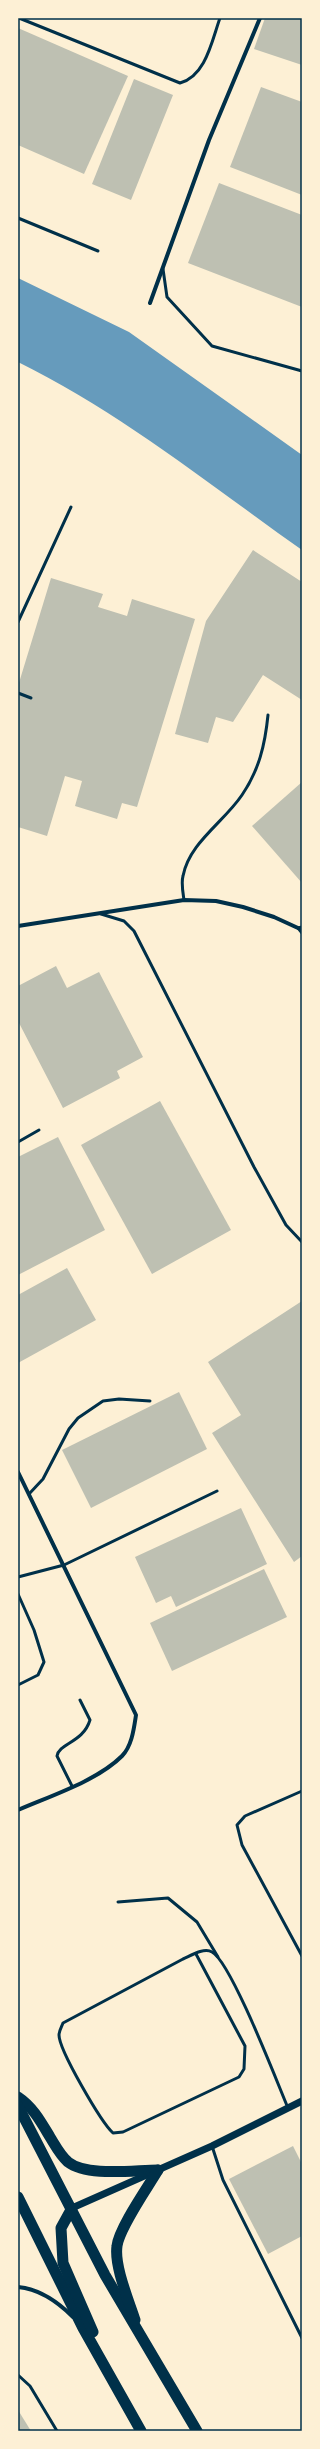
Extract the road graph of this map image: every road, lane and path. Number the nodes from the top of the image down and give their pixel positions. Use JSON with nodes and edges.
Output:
{"nodes":[{"id":1,"x":19,"y":18,"type":"edge"},
{"id":2,"x":220,"y":18,"type":"edge"},
{"id":3,"x":260,"y":18,"type":"edge"},
{"id":4,"x":18,"y":218,"type":"edge"},
{"id":5,"x":98,"y":251,"type":"dead end"},
{"id":6,"x":162,"y":267,"type":"junction"},
{"id":7,"x":150,"y":303,"type":"dead end"},
{"id":8,"x":302,"y":371,"type":"edge"},
{"id":9,"x":71,"y":507,"type":"dead end"},
{"id":10,"x":18,"y":622,"type":"edge"},
{"id":11,"x":18,"y":693,"type":"edge"},
{"id":12,"x":31,"y":698,"type":"dead end"},
{"id":13,"x":268,"y":716,"type":"dead end"},
{"id":14,"x":184,"y":900,"type":"junction"},
{"id":15,"x":99,"y":914,"type":"junction"},
{"id":16,"x":18,"y":926,"type":"edge"},
{"id":17,"x":300,"y":928,"type":"edge"},
{"id":18,"x":302,"y":933,"type":"edge"},
{"id":19,"x":39,"y":1130,"type":"dead end"},
{"id":20,"x":18,"y":1142,"type":"edge"},
{"id":21,"x":302,"y":1242,"type":"edge"},
{"id":22,"x":150,"y":1401,"type":"dead end"},
{"id":23,"x":18,"y":1472,"type":"edge"},
{"id":24,"x":217,"y":1491,"type":"dead end"},
{"id":25,"x":29,"y":1494,"type":"junction"},
{"id":26,"x":64,"y":1565,"type":"junction"},
{"id":27,"x":18,"y":1578,"type":"edge"},
{"id":28,"x":18,"y":1594,"type":"edge"},
{"id":29,"x":18,"y":1685,"type":"edge"},
{"id":30,"x":80,"y":1700,"type":"dead end"},
{"id":31,"x":72,"y":1786,"type":"junction"},
{"id":32,"x":302,"y":1790,"type":"edge"},
{"id":33,"x":18,"y":1810,"type":"edge"},
{"id":34,"x":118,"y":1902,"type":"dead end"},
{"id":35,"x":196,"y":1954,"type":"junction"},
{"id":36,"x":302,"y":1956,"type":"edge"},
{"id":37,"x":222,"y":1962,"type":"junction"},
{"id":38,"x":18,"y":2097,"type":"edge"},
{"id":39,"x":302,"y":2101,"type":"edge"},
{"id":40,"x":18,"y":2106,"type":"edge"},
{"id":41,"x":288,"y":2108,"type":"junction"},
{"id":42,"x":212,"y":2146,"type":"junction"},
{"id":43,"x":158,"y":2170,"type":"junction"},
{"id":44,"x":18,"y":2198,"type":"edge"},
{"id":45,"x":72,"y":2208,"type":"junction"},
{"id":46,"x":18,"y":2287,"type":"edge"},
{"id":47,"x":84,"y":2328,"type":"junction"},
{"id":48,"x":302,"y":2338,"type":"edge"},
{"id":49,"x":141,"y":2339,"type":"junction"},
{"id":50,"x":18,"y":2375,"type":"edge"},
{"id":51,"x":122,"y":2396,"type":"junction"},
{"id":52,"x":57,"y":2431,"type":"edge"},
{"id":53,"x":141,"y":2431,"type":"edge"},
{"id":54,"x":197,"y":2431,"type":"edge"}],
"edges":[{"from":1,"to":2,"type":"lane"},
{"from":3,"to":6,"type":"street"},
{"from":4,"to":5,"type":"lane"},
{"from":6,"to":7,"type":"street"},
{"from":6,"to":8,"type":"lane"},
{"from":9,"to":10,"type":"lane"},
{"from":11,"to":12,"type":"lane"},
{"from":13,"to":14,"type":"lane"},
{"from":14,"to":15,"type":"street"},
{"from":14,"to":17,"type":"street"},
{"from":15,"to":16,"type":"street"},
{"from":15,"to":21,"type":"lane"},
{"from":17,"to":18,"type":"lane"},
{"from":19,"to":20,"type":"lane"},
{"from":22,"to":25,"type":"lane"},
{"from":23,"to":25,"type":"street"},
{"from":24,"to":26,"type":"lane"},
{"from":25,"to":26,"type":"street"},
{"from":26,"to":27,"type":"lane"},
{"from":26,"to":31,"type":"street"},
{"from":28,"to":29,"type":"lane"},
{"from":30,"to":31,"type":"lane"},
{"from":31,"to":33,"type":"street"},
{"from":32,"to":36,"type":"lane"},
{"from":34,"to":37,"type":"lane"},
{"from":35,"to":35,"type":"lane"},
{"from":35,"to":37,"type":"lane"},
{"from":37,"to":41,"type":"lane"},
{"from":38,"to":43,"type":"highway"},
{"from":39,"to":41,"type":"street"},
{"from":40,"to":45,"type":"highway"},
{"from":41,"to":42,"type":"street"},
{"from":42,"to":43,"type":"street"},
{"from":42,"to":48,"type":"lane"},
{"from":43,"to":45,"type":"street"},
{"from":43,"to":49,"type":"highway"},
{"from":44,"to":47,"type":"highway"},
{"from":45,"to":49,"type":"highway"},
{"from":45,"to":51,"type":"highway"},
{"from":46,"to":47,"type":"street"},
{"from":47,"to":51,"type":"highway"},
{"from":49,"to":54,"type":"highway"},
{"from":50,"to":52,"type":"lane"},
{"from":51,"to":53,"type":"highway"}]}
